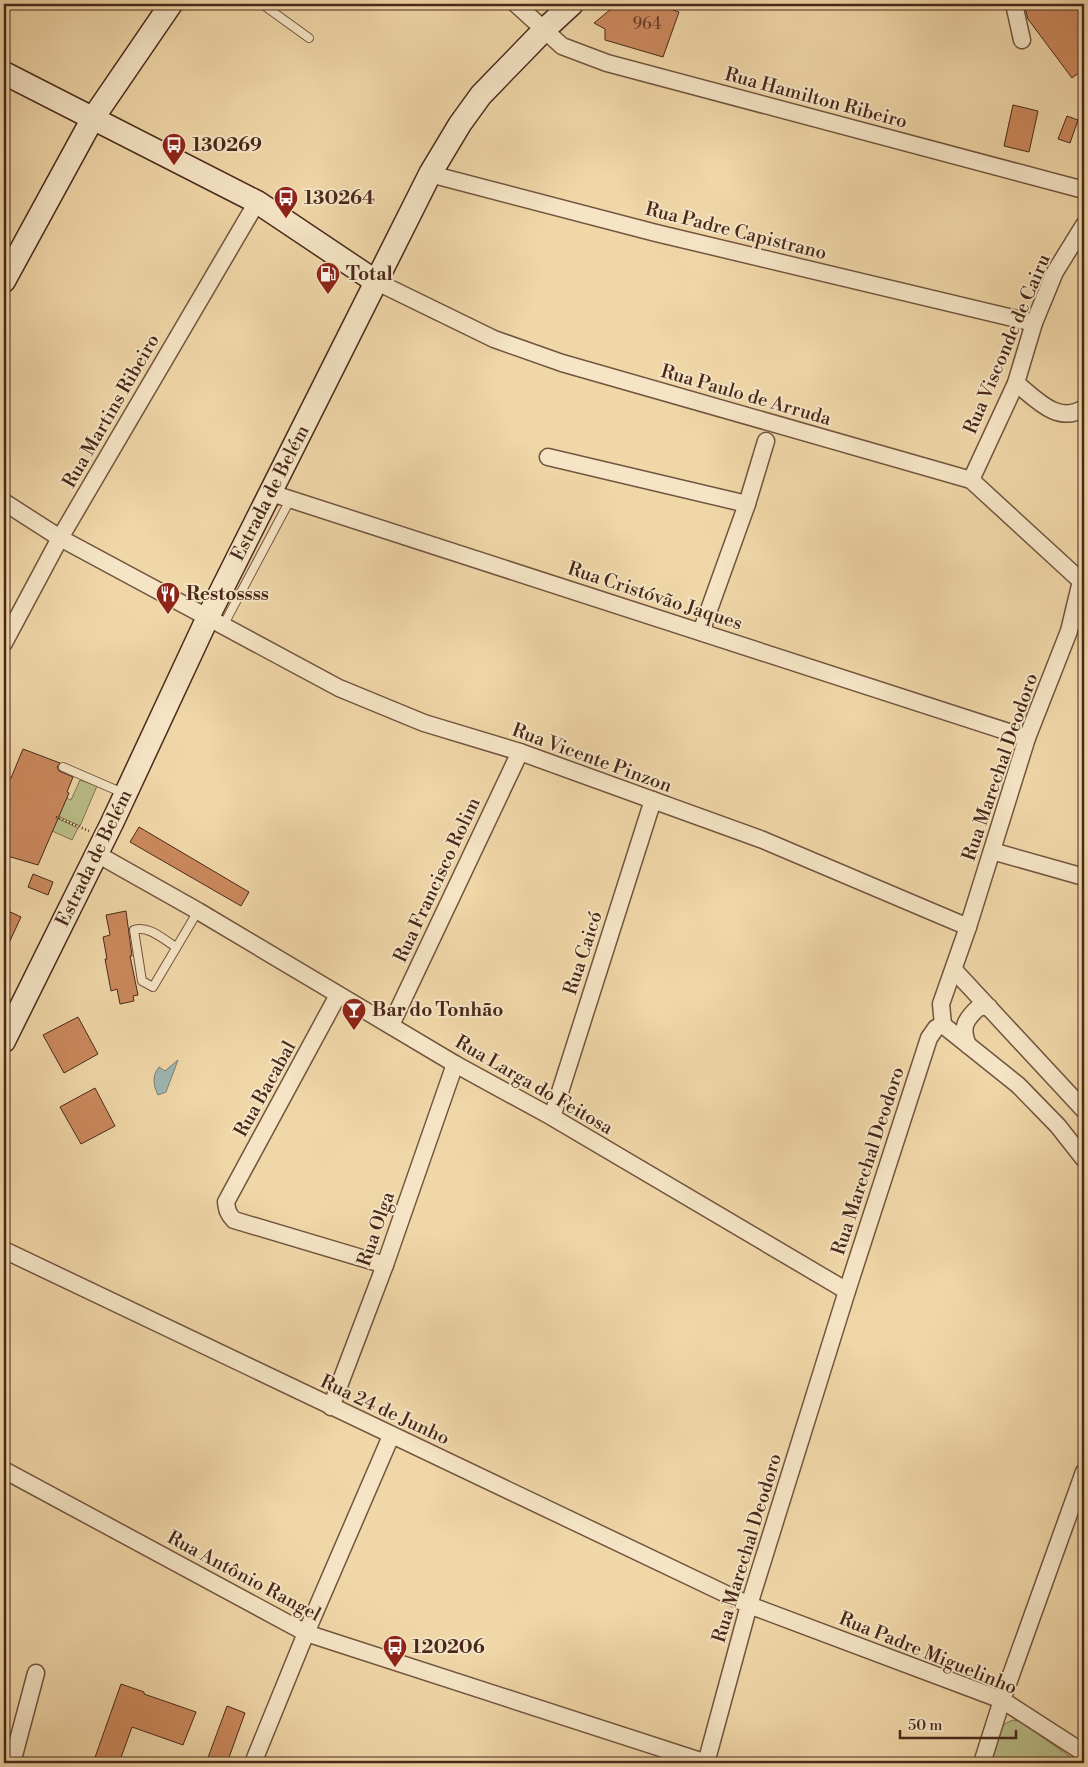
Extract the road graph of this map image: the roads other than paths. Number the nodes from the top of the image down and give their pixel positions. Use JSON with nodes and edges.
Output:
{"nodes":[{"id":1,"x":170,"y":4,"type":"edge"},
{"id":2,"x":262,"y":4,"type":"edge"},
{"id":3,"x":516,"y":4,"type":"edge"},
{"id":4,"x":572,"y":4,"type":"edge"},
{"id":5,"x":1014,"y":4,"type":"edge"},
{"id":6,"x":544,"y":29,"type":"junction"},
{"id":7,"x":309,"y":38,"type":"dead end"},
{"id":8,"x":1022,"y":40,"type":"dead end"},
{"id":9,"x":4,"y":73,"type":"edge"},
{"id":10,"x":93,"y":118,"type":"junction"},
{"id":11,"x":430,"y":174,"type":"junction"},
{"id":12,"x":1084,"y":190,"type":"edge"},
{"id":13,"x":257,"y":202,"type":"junction"},
{"id":14,"x":1084,"y":225,"type":"edge"},
{"id":15,"x":5,"y":276,"type":"edge"},
{"id":16,"x":376,"y":280,"type":"junction"},
{"id":17,"x":1034,"y":323,"type":"junction"},
{"id":18,"x":1016,"y":384,"type":"junction"},
{"id":19,"x":1084,"y":408,"type":"edge"},
{"id":20,"x":766,"y":441,"type":"dead end"},
{"id":21,"x":548,"y":457,"type":"dead end"},
{"id":22,"x":970,"y":480,"type":"junction"},
{"id":23,"x":281,"y":496,"type":"junction"},
{"id":24,"x":4,"y":502,"type":"edge"},
{"id":25,"x":747,"y":504,"type":"junction"},
{"id":26,"x":60,"y":538,"type":"junction"},
{"id":27,"x":1083,"y":579,"type":"edge"},
{"id":28,"x":215,"y":622,"type":"junction"},
{"id":29,"x":701,"y":632,"type":"junction"},
{"id":30,"x":4,"y":643,"type":"edge"},
{"id":31,"x":1027,"y":738,"type":"junction"},
{"id":32,"x":520,"y":752,"type":"junction"},
{"id":33,"x":62,"y":768,"type":"dead end"},
{"id":34,"x":126,"y":794,"type":"junction"},
{"id":35,"x":653,"y":800,"type":"junction"},
{"id":36,"x":100,"y":846,"type":"junction"},
{"id":37,"x":992,"y":851,"type":"junction"},
{"id":38,"x":1084,"y":877,"type":"edge"},
{"id":39,"x":198,"y":911,"type":"junction"},
{"id":40,"x":968,"y":927,"type":"junction"},
{"id":41,"x":176,"y":947,"type":"junction"},
{"id":42,"x":954,"y":970,"type":"junction"},
{"id":43,"x":338,"y":996,"type":"junction"},
{"id":44,"x":989,"y":1007,"type":"junction"},
{"id":45,"x":390,"y":1025,"type":"junction"},
{"id":46,"x":943,"y":1025,"type":"junction"},
{"id":47,"x":4,"y":1041,"type":"edge"},
{"id":48,"x":968,"y":1045,"type":"junction"},
{"id":49,"x":455,"y":1064,"type":"junction"},
{"id":50,"x":1084,"y":1110,"type":"edge"},
{"id":51,"x":552,"y":1117,"type":"junction"},
{"id":52,"x":1084,"y":1159,"type":"edge"},
{"id":53,"x":4,"y":1250,"type":"edge"},
{"id":54,"x":385,"y":1265,"type":"junction"},
{"id":55,"x":847,"y":1291,"type":"junction"},
{"id":56,"x":331,"y":1407,"type":"junction"},
{"id":57,"x":391,"y":1436,"type":"junction"},
{"id":58,"x":4,"y":1470,"type":"edge"},
{"id":59,"x":1084,"y":1472,"type":"edge"},
{"id":60,"x":750,"y":1605,"type":"junction"},
{"id":61,"x":306,"y":1633,"type":"junction"},
{"id":62,"x":36,"y":1673,"type":"dead end"},
{"id":63,"x":1002,"y":1700,"type":"junction"},
{"id":64,"x":1084,"y":1753,"type":"edge"},
{"id":65,"x":12,"y":1763,"type":"edge"},
{"id":66,"x":253,"y":1763,"type":"edge"},
{"id":67,"x":706,"y":1763,"type":"edge"},
{"id":68,"x":982,"y":1763,"type":"edge"}],
"edges":[{"from":1,"to":10,"type":"main road"},
{"from":2,"to":7,"type":"lane"},
{"from":3,"to":6,"type":"street","name":"Rua Hamilton Ribeiro"},
{"from":4,"to":6,"type":"main road","name":"Estrada de Belém"},
{"from":5,"to":8,"type":"street"},
{"from":6,"to":11,"type":"main road","name":"Estrada de Belém"},
{"from":6,"to":12,"type":"street","name":"Rua Hamilton Ribeiro"},
{"from":9,"to":10,"type":"main road"},
{"from":10,"to":13,"type":"main road"},
{"from":10,"to":15,"type":"main road"},
{"from":11,"to":16,"type":"main road","name":"Estrada de Belém"},
{"from":11,"to":17,"type":"street","name":"Rua Padre Capistrano"},
{"from":13,"to":16,"type":"main road"},
{"from":13,"to":26,"type":"street","name":"Rua Martins Ribeiro"},
{"from":14,"to":17,"type":"street","name":"Rua Visconde de Cairu"},
{"from":16,"to":22,"type":"street","name":"Rua Paulo de Arruda"},
{"from":16,"to":23,"type":"main road","name":"Estrada de Belém"},
{"from":17,"to":18,"type":"street","name":"Rua Visconde de Cairu"},
{"from":18,"to":19,"type":"street"},
{"from":18,"to":22,"type":"street","name":"Rua Visconde de Cairu"},
{"from":20,"to":25,"type":"street"},
{"from":21,"to":25,"type":"street"},
{"from":22,"to":27,"type":"street","name":"Rua Paulo de Arruda"},
{"from":23,"to":28,"type":"main road","name":"Estrada de Belém"},
{"from":23,"to":29,"type":"street","name":"Rua Cristóvão Jaques"},
{"from":24,"to":26,"type":"street","name":"Rua Vicente Pinzon"},
{"from":25,"to":29,"type":"street"},
{"from":26,"to":28,"type":"street","name":"Rua Vicente Pinzon"},
{"from":26,"to":30,"type":"street","name":"Rua Martins Ribeiro"},
{"from":27,"to":31,"type":"street","name":"Rua Marechal Deodoro"},
{"from":28,"to":32,"type":"street","name":"Rua Vicente Pinzon"},
{"from":28,"to":34,"type":"main road","name":"Estrada de Belém"},
{"from":29,"to":31,"type":"street","name":"Rua Cristóvão Jaques"},
{"from":31,"to":37,"type":"street","name":"Rua Marechal Deodoro"},
{"from":32,"to":35,"type":"street","name":"Rua Vicente Pinzon"},
{"from":32,"to":45,"type":"street","name":"Rua Francisco Rolim"},
{"from":33,"to":34,"type":"lane"},
{"from":34,"to":36,"type":"main road","name":"Estrada de Belém"},
{"from":35,"to":40,"type":"street","name":"Rua Vicente Pinzon"},
{"from":35,"to":51,"type":"street","name":"Rua Caicó"},
{"from":36,"to":39,"type":"street","name":"Rua Larga do Feitosa"},
{"from":36,"to":47,"type":"main road","name":"Estrada de Belém"},
{"from":37,"to":38,"type":"street"},
{"from":37,"to":40,"type":"street","name":"Rua Marechal Deodoro"},
{"from":39,"to":41,"type":"lane"},
{"from":39,"to":43,"type":"street","name":"Rua Larga do Feitosa"},
{"from":40,"to":42,"type":"street","name":"Rua Marechal Deodoro"},
{"from":41,"to":41,"type":"lane"},
{"from":42,"to":44,"type":"street"},
{"from":42,"to":46,"type":"street","name":"Rua Marechal Deodoro"},
{"from":43,"to":45,"type":"street","name":"Rua Larga do Feitosa"},
{"from":43,"to":54,"type":"street","name":"Rua Bacabal"},
{"from":44,"to":48,"type":"street"},
{"from":44,"to":50,"type":"street"},
{"from":45,"to":49,"type":"street","name":"Rua Larga do Feitosa"},
{"from":46,"to":48,"type":"street"},
{"from":46,"to":55,"type":"street","name":"Rua Marechal Deodoro"},
{"from":48,"to":52,"type":"street"},
{"from":49,"to":51,"type":"street","name":"Rua Larga do Feitosa"},
{"from":49,"to":54,"type":"street","name":"Rua Olga"},
{"from":51,"to":55,"type":"street","name":"Rua Larga do Feitosa"},
{"from":53,"to":56,"type":"street","name":"Rua 24 de Junho"},
{"from":54,"to":56,"type":"street","name":"Rua Olga"},
{"from":55,"to":60,"type":"street","name":"Rua Marechal Deodoro"},
{"from":56,"to":57,"type":"street","name":"Rua 24 de Junho"},
{"from":57,"to":60,"type":"street","name":"Rua 24 de Junho"},
{"from":57,"to":61,"type":"street"},
{"from":58,"to":61,"type":"street","name":"Rua Antônio Rangel"},
{"from":59,"to":63,"type":"street"},
{"from":60,"to":63,"type":"street","name":"Rua Padre Miguelinho"},
{"from":60,"to":67,"type":"street","name":"Rua Marechal Deodoro"},
{"from":61,"to":66,"type":"street"},
{"from":61,"to":67,"type":"street","name":"Rua Antônio Rangel"},
{"from":62,"to":65,"type":"street"},
{"from":63,"to":64,"type":"street","name":"Rua Padre Miguelinho"},
{"from":63,"to":68,"type":"street"}]}
